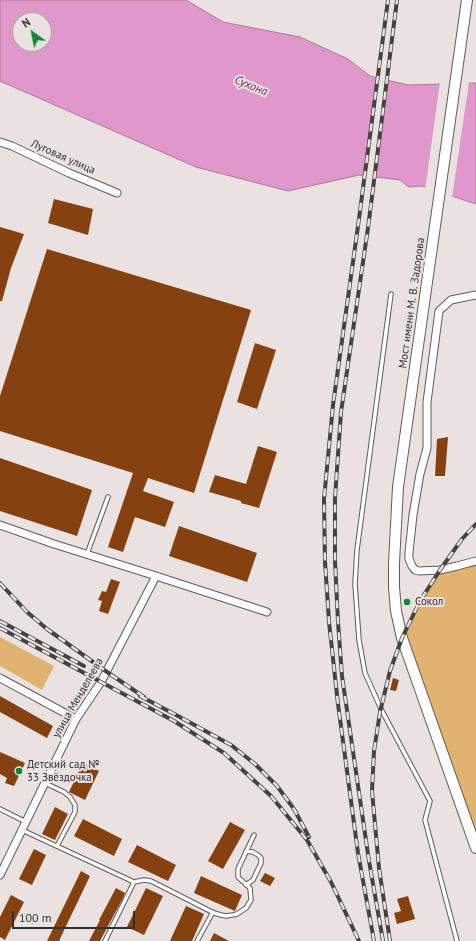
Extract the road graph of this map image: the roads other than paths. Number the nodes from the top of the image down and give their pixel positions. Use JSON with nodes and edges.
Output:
{"nodes":[{"id":1,"x":467,"y":0,"type":"edge"},
{"id":2,"x":0,"y":142,"type":"edge"},
{"id":3,"x":117,"y":193,"type":"dead end"},
{"id":4,"x":391,"y":294,"type":"dead end"},
{"id":5,"x":476,"y":295,"type":"edge"},
{"id":6,"x":108,"y":497,"type":"dead end"},
{"id":7,"x":0,"y":525,"type":"edge"},
{"id":8,"x":87,"y":554,"type":"junction"},
{"id":9,"x":476,"y":561,"type":"edge"},
{"id":10,"x":156,"y":576,"type":"junction"},
{"id":11,"x":267,"y":612,"type":"dead end"},
{"id":12,"x":0,"y":678,"type":"edge"},
{"id":13,"x":76,"y":719,"type":"junction"},
{"id":14,"x":45,"y":783,"type":"junction"},
{"id":15,"x":0,"y":810,"type":"edge"},
{"id":16,"x":26,"y":822,"type":"junction"},
{"id":17,"x":22,"y":830,"type":"junction"},
{"id":18,"x":254,"y":835,"type":"dead end"},
{"id":19,"x":57,"y":846,"type":"junction"},
{"id":20,"x":476,"y":848,"type":"edge"},
{"id":21,"x":246,"y":851,"type":"junction"},
{"id":22,"x":0,"y":876,"type":"edge"},
{"id":23,"x":134,"y":882,"type":"junction"},
{"id":24,"x":246,"y":885,"type":"junction"},
{"id":25,"x":213,"y":912,"type":"junction"},
{"id":26,"x":105,"y":941,"type":"edge"},
{"id":27,"x":198,"y":941,"type":"edge"},
{"id":28,"x":457,"y":941,"type":"edge"}],
"edges":[{"from":1,"to":20,"type":"main road","name":"Мост имени М. В. Задорова"},
{"from":2,"to":3,"type":"street","name":"Луговая улица"},
{"from":4,"to":28,"type":"lane"},
{"from":5,"to":9,"type":"street"},
{"from":6,"to":8,"type":"lane"},
{"from":7,"to":8,"type":"street"},
{"from":8,"to":10,"type":"street"},
{"from":10,"to":11,"type":"street"},
{"from":10,"to":13,"type":"street","name":"улица Менделеева"},
{"from":12,"to":13,"type":"street"},
{"from":13,"to":14,"type":"street","name":"улица Менделеева"},
{"from":14,"to":16,"type":"street","name":"улица Менделеева"},
{"from":14,"to":19,"type":"lane"},
{"from":15,"to":16,"type":"lane"},
{"from":16,"to":17,"type":"street","name":"улица Менделеева"},
{"from":17,"to":19,"type":"lane"},
{"from":17,"to":22,"type":"street","name":"улица Менделеева"},
{"from":18,"to":21,"type":"lane"},
{"from":19,"to":23,"type":"lane"},
{"from":21,"to":24,"type":"lane"},
{"from":21,"to":24,"type":"lane"},
{"from":23,"to":25,"type":"lane"},
{"from":23,"to":26,"type":"lane"},
{"from":24,"to":25,"type":"lane"},
{"from":25,"to":27,"type":"lane"}]}
